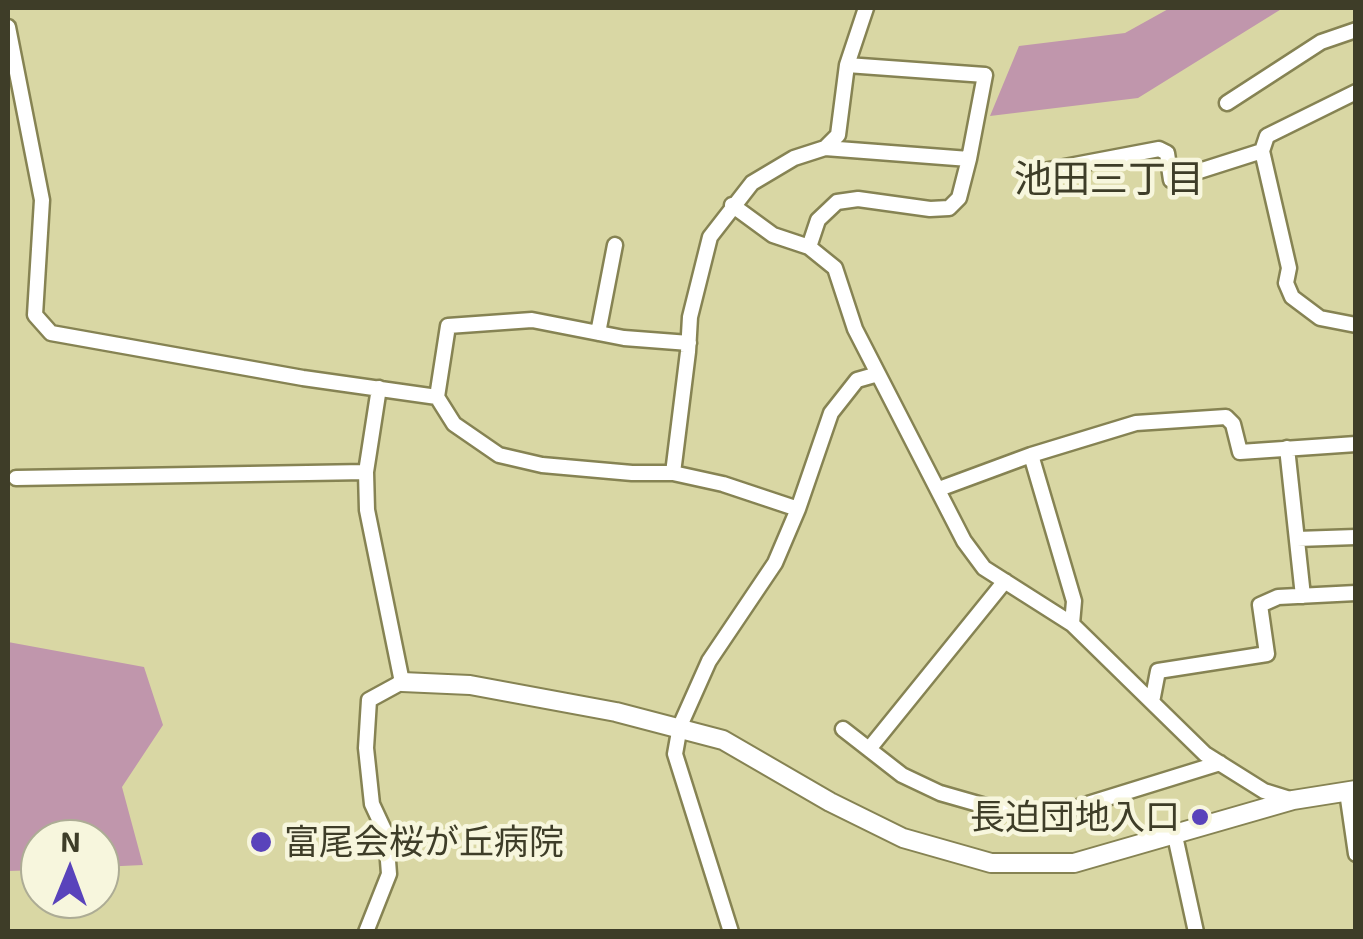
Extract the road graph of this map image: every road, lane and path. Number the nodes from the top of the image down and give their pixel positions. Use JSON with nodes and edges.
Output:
{"nodes":[{"id":1,"x":866,"y":8,"type":"edge"},
{"id":2,"x":8,"y":28,"type":"edge"},
{"id":3,"x":1356,"y":30,"type":"edge"},
{"id":4,"x":847,"y":65,"type":"junction"},
{"id":5,"x":1356,"y":92,"type":"edge"},
{"id":6,"x":1227,"y":103,"type":"dead end"},
{"id":7,"x":825,"y":148,"type":"junction"},
{"id":8,"x":1262,"y":151,"type":"junction"},
{"id":9,"x":969,"y":158,"type":"junction"},
{"id":10,"x":1038,"y":172,"type":"dead end"},
{"id":11,"x":732,"y":205,"type":"junction"},
{"id":12,"x":615,"y":245,"type":"dead end"},
{"id":13,"x":809,"y":247,"type":"junction"},
{"id":14,"x":1356,"y":325,"type":"edge"},
{"id":15,"x":598,"y":333,"type":"junction"},
{"id":16,"x":689,"y":343,"type":"junction"},
{"id":17,"x":878,"y":374,"type":"junction"},
{"id":18,"x":379,"y":388,"type":"junction"},
{"id":19,"x":438,"y":397,"type":"junction"},
{"id":20,"x":1356,"y":444,"type":"edge"},
{"id":21,"x":1287,"y":448,"type":"junction"},
{"id":22,"x":1032,"y":455,"type":"junction"},
{"id":23,"x":366,"y":472,"type":"junction"},
{"id":24,"x":672,"y":473,"type":"junction"},
{"id":25,"x":16,"y":478,"type":"dead end"},
{"id":26,"x":938,"y":489,"type":"junction"},
{"id":27,"x":798,"y":509,"type":"junction"},
{"id":28,"x":1356,"y":537,"type":"edge"},
{"id":29,"x":1297,"y":539,"type":"junction"},
{"id":30,"x":1005,"y":581,"type":"junction"},
{"id":31,"x":1356,"y":593,"type":"edge"},
{"id":32,"x":1303,"y":596,"type":"junction"},
{"id":33,"x":1072,"y":624,"type":"junction"},
{"id":34,"x":402,"y":682,"type":"junction"},
{"id":35,"x":1152,"y":702,"type":"junction"},
{"id":36,"x":680,"y":726,"type":"junction"},
{"id":37,"x":842,"y":728,"type":"dead end"},
{"id":38,"x":868,"y":749,"type":"junction"},
{"id":39,"x":1220,"y":763,"type":"junction"},
{"id":40,"x":1351,"y":791,"type":"edge"},
{"id":41,"x":1293,"y":800,"type":"junction"},
{"id":42,"x":1175,"y":836,"type":"junction"},
{"id":43,"x":1356,"y":854,"type":"edge"},
{"id":44,"x":366,"y":932,"type":"edge"},
{"id":45,"x":731,"y":932,"type":"edge"},
{"id":46,"x":1196,"y":932,"type":"edge"}],
"edges":[{"from":1,"to":4,"type":"street"},
{"from":2,"to":18,"type":"street"},
{"from":3,"to":6,"type":"street"},
{"from":4,"to":7,"type":"street"},
{"from":4,"to":9,"type":"street"},
{"from":5,"to":8,"type":"street"},
{"from":7,"to":9,"type":"street"},
{"from":7,"to":11,"type":"street"},
{"from":8,"to":10,"type":"street"},
{"from":8,"to":14,"type":"street"},
{"from":9,"to":13,"type":"street"},
{"from":11,"to":13,"type":"street"},
{"from":11,"to":16,"type":"street"},
{"from":12,"to":15,"type":"street"},
{"from":13,"to":17,"type":"street"},
{"from":15,"to":16,"type":"street"},
{"from":15,"to":19,"type":"street"},
{"from":16,"to":24,"type":"street"},
{"from":17,"to":26,"type":"street"},
{"from":17,"to":27,"type":"street"},
{"from":18,"to":19,"type":"street"},
{"from":18,"to":23,"type":"street"},
{"from":19,"to":24,"type":"street"},
{"from":20,"to":21,"type":"street"},
{"from":21,"to":22,"type":"street"},
{"from":21,"to":29,"type":"street"},
{"from":22,"to":26,"type":"street"},
{"from":22,"to":33,"type":"street"},
{"from":23,"to":25,"type":"street"},
{"from":23,"to":34,"type":"street"},
{"from":24,"to":27,"type":"street"},
{"from":26,"to":30,"type":"street"},
{"from":27,"to":36,"type":"street"},
{"from":28,"to":29,"type":"street"},
{"from":29,"to":32,"type":"street"},
{"from":30,"to":33,"type":"street"},
{"from":30,"to":38,"type":"street"},
{"from":31,"to":32,"type":"street"},
{"from":32,"to":35,"type":"street"},
{"from":33,"to":35,"type":"street"},
{"from":34,"to":36,"type":"street"},
{"from":34,"to":44,"type":"street"},
{"from":35,"to":39,"type":"street"},
{"from":36,"to":42,"type":"street"},
{"from":36,"to":45,"type":"street"},
{"from":37,"to":38,"type":"street"},
{"from":38,"to":39,"type":"street"},
{"from":39,"to":41,"type":"street"},
{"from":40,"to":41,"type":"street"},
{"from":40,"to":43,"type":"street"},
{"from":41,"to":42,"type":"street"},
{"from":42,"to":46,"type":"street"}]}
